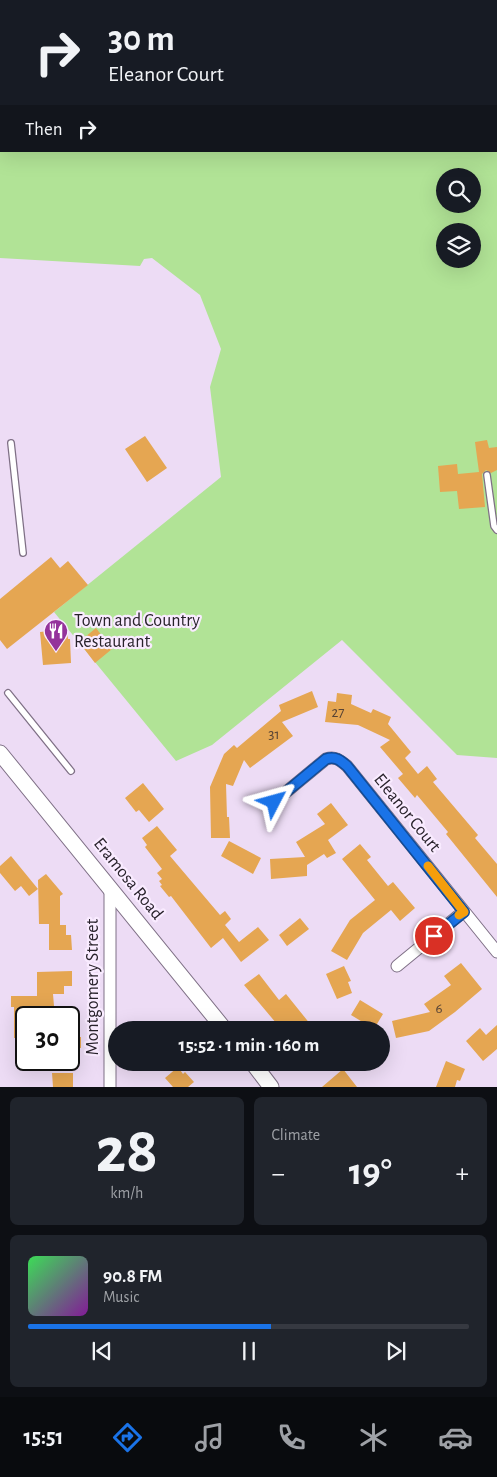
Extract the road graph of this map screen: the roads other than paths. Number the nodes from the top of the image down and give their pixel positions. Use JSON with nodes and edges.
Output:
{"nodes":[{"id":1,"x":11,"y":443,"type":"dead end"},
{"id":2,"x":487,"y":475,"type":"dead end"},
{"id":3,"x":497,"y":530,"type":"edge"},
{"id":4,"x":23,"y":553,"type":"dead end"},
{"id":5,"x":8,"y":692,"type":"dead end"},
{"id":6,"x":0,"y":753,"type":"edge"},
{"id":7,"x":71,"y":771,"type":"dead end"},
{"id":8,"x":274,"y":802,"type":"dead end"},
{"id":9,"x":110,"y":887,"type":"junction"},
{"id":10,"x":464,"y":912,"type":"junction"},
{"id":11,"x":497,"y":952,"type":"edge"},
{"id":12,"x":397,"y":966,"type":"dead end"},
{"id":13,"x":219,"y":1021,"type":"edge"},
{"id":14,"x":259,"y":1071,"type":"edge"},
{"id":15,"x":110,"y":1087,"type":"edge"},
{"id":16,"x":271,"y":1087,"type":"edge"}],
"edges":[{"from":1,"to":4,"type":"lane"},
{"from":2,"to":3,"type":"lane"},
{"from":5,"to":7,"type":"lane"},
{"from":6,"to":9,"type":"main road","name":"Eramosa Road"},
{"from":8,"to":10,"type":"street","name":"Eleanor Court"},
{"from":9,"to":13,"type":"main road","name":"Eramosa Road"},
{"from":9,"to":15,"type":"street","name":"Montgomery Street"},
{"from":10,"to":11,"type":"street","name":"Eleanor Court"},
{"from":10,"to":12,"type":"street"},
{"from":14,"to":16,"type":"main road"}]}
